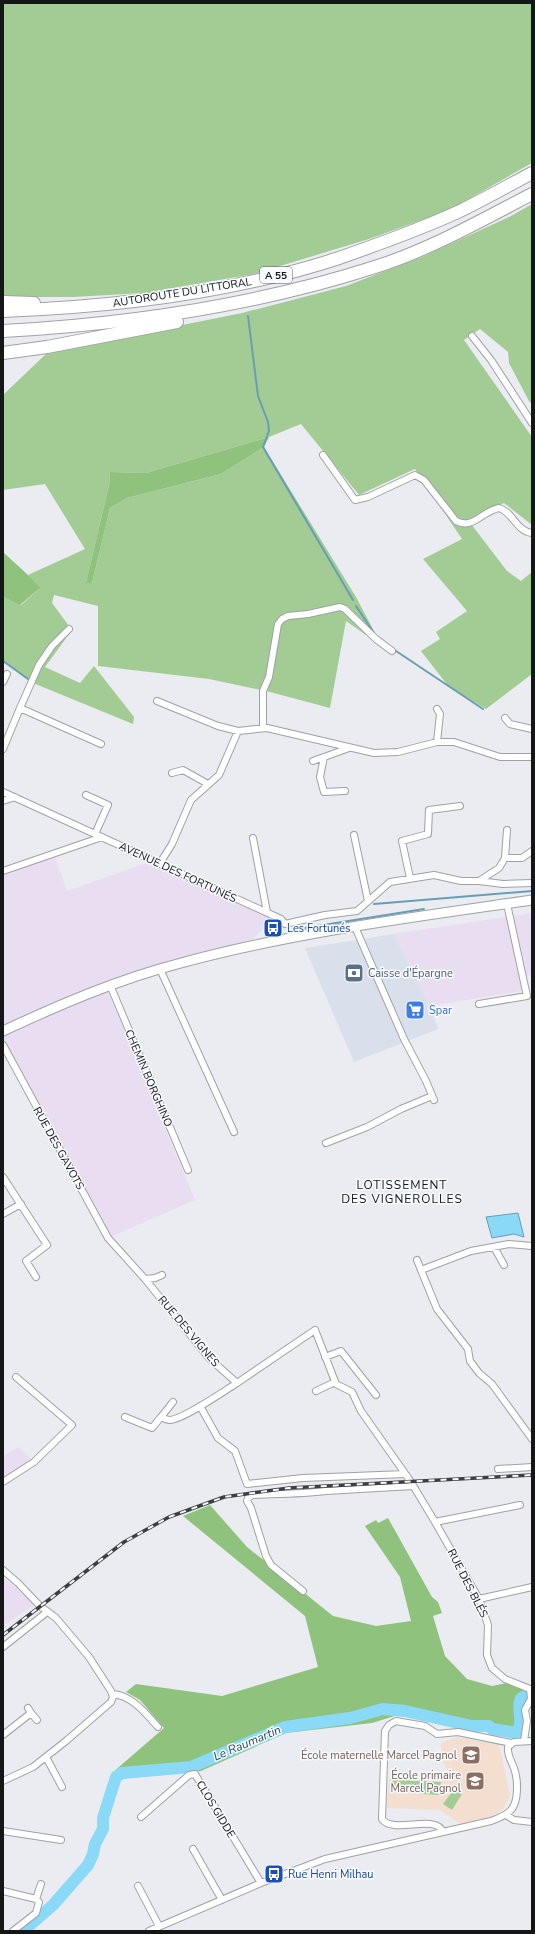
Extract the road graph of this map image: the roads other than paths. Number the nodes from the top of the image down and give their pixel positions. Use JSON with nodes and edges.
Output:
{"nodes":[{"id":1,"x":532,"y":173,"type":"edge"},
{"id":2,"x":532,"y":194,"type":"edge"},
{"id":3,"x":376,"y":267,"type":"junction"},
{"id":4,"x":149,"y":299,"type":"junction"},
{"id":5,"x":3,"y":302,"type":"edge"},
{"id":6,"x":3,"y":311,"type":"edge"},
{"id":7,"x":3,"y":331,"type":"edge"},
{"id":8,"x":472,"y":336,"type":"dead end"},
{"id":9,"x":3,"y":353,"type":"edge"},
{"id":10,"x":532,"y":423,"type":"edge"},
{"id":11,"x":323,"y":455,"type":"dead end"},
{"id":12,"x":532,"y":533,"type":"edge"},
{"id":13,"x":69,"y":629,"type":"dead end"},
{"id":14,"x":392,"y":651,"type":"dead end"},
{"id":15,"x":7,"y":674,"type":"dead end"},
{"id":16,"x":3,"y":682,"type":"edge"},
{"id":17,"x":157,"y":701,"type":"dead end"},
{"id":18,"x":20,"y":708,"type":"junction"},
{"id":19,"x":437,"y":709,"type":"dead end"},
{"id":20,"x":505,"y":718,"type":"dead end"},
{"id":21,"x":263,"y":728,"type":"junction"},
{"id":22,"x":532,"y":729,"type":"edge"},
{"id":23,"x":238,"y":731,"type":"junction"},
{"id":24,"x":437,"y":742,"type":"junction"},
{"id":25,"x":101,"y":744,"type":"dead end"},
{"id":26,"x":350,"y":747,"type":"junction"},
{"id":27,"x":3,"y":749,"type":"edge"},
{"id":28,"x":324,"y":757,"type":"junction"},
{"id":29,"x":532,"y":757,"type":"edge"},
{"id":30,"x":313,"y":761,"type":"dead end"},
{"id":31,"x":172,"y":773,"type":"dead end"},
{"id":32,"x":208,"y":784,"type":"junction"},
{"id":33,"x":345,"y":791,"type":"dead end"},
{"id":34,"x":3,"y":792,"type":"edge"},
{"id":35,"x":86,"y":795,"type":"dead end"},
{"id":36,"x":15,"y":797,"type":"junction"},
{"id":37,"x":3,"y":802,"type":"edge"},
{"id":38,"x":460,"y":806,"type":"dead end"},
{"id":39,"x":507,"y":830,"type":"dead end"},
{"id":40,"x":95,"y":834,"type":"junction"},
{"id":41,"x":354,"y":835,"type":"dead end"},
{"id":42,"x":102,"y":837,"type":"junction"},
{"id":43,"x":253,"y":838,"type":"dead end"},
{"id":44,"x":532,"y":851,"type":"edge"},
{"id":45,"x":505,"y":858,"type":"junction"},
{"id":46,"x":160,"y":863,"type":"junction"},
{"id":47,"x":3,"y":871,"type":"edge"},
{"id":48,"x":410,"y":878,"type":"junction"},
{"id":49,"x":479,"y":881,"type":"junction"},
{"id":50,"x":532,"y":883,"type":"edge"},
{"id":51,"x":532,"y":900,"type":"edge"},
{"id":52,"x":368,"y":901,"type":"junction"},
{"id":53,"x":507,"y":904,"type":"junction"},
{"id":54,"x":267,"y":912,"type":"junction"},
{"id":55,"x":355,"y":927,"type":"junction"},
{"id":56,"x":160,"y":969,"type":"junction"},
{"id":57,"x":110,"y":985,"type":"junction"},
{"id":58,"x":479,"y":1004,"type":"dead end"},
{"id":59,"x":3,"y":1031,"type":"edge"},
{"id":60,"x":3,"y":1044,"type":"edge"},
{"id":61,"x":234,"y":1132,"type":"dead end"},
{"id":62,"x":326,"y":1142,"type":"dead end"},
{"id":63,"x":188,"y":1170,"type":"dead end"},
{"id":64,"x":3,"y":1177,"type":"edge"},
{"id":65,"x":21,"y":1204,"type":"junction"},
{"id":66,"x":3,"y":1214,"type":"edge"},
{"id":67,"x":532,"y":1246,"type":"edge"},
{"id":68,"x":494,"y":1247,"type":"junction"},
{"id":69,"x":118,"y":1249,"type":"joint"},
{"id":70,"x":417,"y":1260,"type":"dead end"},
{"id":71,"x":504,"y":1265,"type":"dead end"},
{"id":72,"x":421,"y":1270,"type":"junction"},
{"id":73,"x":162,"y":1275,"type":"dead end"},
{"id":74,"x":36,"y":1277,"type":"dead end"},
{"id":75,"x":145,"y":1279,"type":"junction"},
{"id":76,"x":326,"y":1358,"type":"junction"},
{"id":77,"x":16,"y":1377,"type":"dead end"},
{"id":78,"x":335,"y":1382,"type":"junction"},
{"id":79,"x":236,"y":1383,"type":"junction"},
{"id":80,"x":316,"y":1391,"type":"dead end"},
{"id":81,"x":376,"y":1395,"type":"dead end"},
{"id":82,"x":173,"y":1402,"type":"dead end"},
{"id":83,"x":200,"y":1406,"type":"junction"},
{"id":84,"x":125,"y":1417,"type":"dead end"},
{"id":85,"x":162,"y":1417,"type":"junction"},
{"id":86,"x":532,"y":1439,"type":"edge"},
{"id":87,"x":532,"y":1467,"type":"edge"},
{"id":88,"x":498,"y":1469,"type":"dead end"},
{"id":89,"x":405,"y":1474,"type":"junction"},
{"id":90,"x":303,"y":1478,"type":"junction"},
{"id":91,"x":3,"y":1482,"type":"edge"},
{"id":92,"x":413,"y":1486,"type":"junction"},
{"id":93,"x":304,"y":1492,"type":"junction"},
{"id":94,"x":520,"y":1505,"type":"dead end"},
{"id":95,"x":435,"y":1522,"type":"junction"},
{"id":96,"x":3,"y":1570,"type":"edge"},
{"id":97,"x":532,"y":1587,"type":"edge"},
{"id":98,"x":303,"y":1591,"type":"dead end"},
{"id":99,"x":478,"y":1600,"type":"junction"},
{"id":100,"x":47,"y":1612,"type":"junction"},
{"id":101,"x":3,"y":1647,"type":"edge"},
{"id":102,"x":530,"y":1689,"type":"edge"},
{"id":103,"x":113,"y":1694,"type":"junction"},
{"id":104,"x":37,"y":1720,"type":"dead end"},
{"id":105,"x":158,"y":1727,"type":"dead end"},
{"id":106,"x":3,"y":1734,"type":"edge"},
{"id":107,"x":524,"y":1741,"type":"junction"},
{"id":108,"x":532,"y":1741,"type":"edge"},
{"id":109,"x":511,"y":1743,"type":"junction"},
{"id":110,"x":46,"y":1757,"type":"junction"},
{"id":111,"x":3,"y":1782,"type":"edge"},
{"id":112,"x":62,"y":1787,"type":"dead end"},
{"id":113,"x":506,"y":1815,"type":"junction"},
{"id":114,"x":141,"y":1817,"type":"dead end"},
{"id":115,"x":532,"y":1822,"type":"edge"},
{"id":116,"x":3,"y":1831,"type":"edge"},
{"id":117,"x":443,"y":1832,"type":"junction"},
{"id":118,"x":61,"y":1840,"type":"dead end"},
{"id":119,"x":193,"y":1849,"type":"dead end"},
{"id":120,"x":261,"y":1883,"type":"junction"},
{"id":121,"x":40,"y":1884,"type":"dead end"},
{"id":122,"x":138,"y":1886,"type":"dead end"},
{"id":123,"x":3,"y":1891,"type":"edge"},
{"id":124,"x":36,"y":1898,"type":"junction"},
{"id":125,"x":222,"y":1900,"type":"junction"},
{"id":126,"x":158,"y":1928,"type":"edge"},
{"id":127,"x":13,"y":1931,"type":"edge"},
{"id":128,"x":149,"y":1931,"type":"edge"}],
"edges":[{"from":1,"to":4,"type":"highway","name":"AUTOROUTE DU LITTORAL","number":"A 55"},
{"from":2,"to":3,"type":"highway","name":"AUTOROUTE DU LITTORAL","number":"A 55"},
{"from":3,"to":7,"type":"highway","name":"AUTOROUTE DU LITTORAL","number":"A 55"},
{"from":3,"to":9,"type":"highway"},
{"from":4,"to":5,"type":"highway"},
{"from":4,"to":6,"type":"highway","name":"AUTOROUTE DU LITTORAL","number":"A 55"},
{"from":8,"to":10,"type":"street"},
{"from":11,"to":12,"type":"street"},
{"from":13,"to":18,"type":"street"},
{"from":14,"to":21,"type":"street"},
{"from":15,"to":16,"type":"street"},
{"from":17,"to":23,"type":"street"},
{"from":18,"to":25,"type":"street"},
{"from":18,"to":27,"type":"street"},
{"from":19,"to":24,"type":"street"},
{"from":20,"to":22,"type":"street"},
{"from":21,"to":23,"type":"street"},
{"from":21,"to":26,"type":"street"},
{"from":23,"to":32,"type":"street"},
{"from":24,"to":26,"type":"street"},
{"from":24,"to":29,"type":"street"},
{"from":26,"to":28,"type":"street"},
{"from":28,"to":30,"type":"street"},
{"from":28,"to":33,"type":"street"},
{"from":31,"to":32,"type":"street"},
{"from":32,"to":46,"type":"street"},
{"from":34,"to":36,"type":"street","name":"AVENUE DES FORTUNÉS"},
{"from":35,"to":40,"type":"street"},
{"from":36,"to":37,"type":"street"},
{"from":36,"to":40,"type":"street","name":"AVENUE DES FORTUNÉS"},
{"from":38,"to":48,"type":"street"},
{"from":39,"to":45,"type":"street"},
{"from":40,"to":42,"type":"street","name":"AVENUE DES FORTUNÉS"},
{"from":41,"to":52,"type":"street"},
{"from":42,"to":46,"type":"street","name":"AVENUE DES FORTUNÉS"},
{"from":42,"to":47,"type":"street"},
{"from":43,"to":54,"type":"street"},
{"from":44,"to":45,"type":"street"},
{"from":45,"to":49,"type":"street"},
{"from":46,"to":54,"type":"street","name":"AVENUE DES FORTUNÉS"},
{"from":48,"to":49,"type":"street"},
{"from":48,"to":52,"type":"street"},
{"from":49,"to":50,"type":"street"},
{"from":51,"to":53,"type":"main road"},
{"from":52,"to":54,"type":"street","name":"AVENUE DES FORTUNÉS"},
{"from":53,"to":55,"type":"main road"},
{"from":53,"to":58,"type":"street"},
{"from":55,"to":56,"type":"main road"},
{"from":55,"to":62,"type":"street"},
{"from":56,"to":57,"type":"main road"},
{"from":56,"to":61,"type":"street"},
{"from":57,"to":59,"type":"main road"},
{"from":57,"to":63,"type":"street","name":"CHEMIN BORGHINO"},
{"from":60,"to":69,"type":"street","name":"RUE DES GAVOTS"},
{"from":64,"to":65,"type":"street"},
{"from":65,"to":66,"type":"street"},
{"from":65,"to":74,"type":"street"},
{"from":67,"to":68,"type":"street"},
{"from":68,"to":71,"type":"street"},
{"from":68,"to":72,"type":"street"},
{"from":69,"to":75,"type":"street","name":"RUE DES VIGNES"},
{"from":70,"to":72,"type":"street"},
{"from":72,"to":86,"type":"street"},
{"from":73,"to":75,"type":"street"},
{"from":75,"to":79,"type":"street","name":"RUE DES VIGNES"},
{"from":76,"to":78,"type":"street"},
{"from":76,"to":79,"type":"street"},
{"from":76,"to":81,"type":"street"},
{"from":77,"to":91,"type":"street"},
{"from":78,"to":80,"type":"street"},
{"from":78,"to":89,"type":"street","name":"RUE DES BLÉS"},
{"from":79,"to":83,"type":"street"},
{"from":82,"to":85,"type":"street"},
{"from":83,"to":85,"type":"street"},
{"from":83,"to":90,"type":"street"},
{"from":84,"to":85,"type":"street"},
{"from":87,"to":88,"type":"street"},
{"from":89,"to":90,"type":"street"},
{"from":89,"to":92,"type":"street","name":"RUE DES BLÉS"},
{"from":90,"to":93,"type":"street"},
{"from":92,"to":93,"type":"street"},
{"from":92,"to":95,"type":"street","name":"RUE DES BLÉS"},
{"from":93,"to":98,"type":"street"},
{"from":94,"to":95,"type":"street"},
{"from":95,"to":99,"type":"street","name":"RUE DES BLÉS"},
{"from":96,"to":100,"type":"street"},
{"from":97,"to":99,"type":"street"},
{"from":99,"to":102,"type":"street","name":"RUE DES BLÉS"},
{"from":100,"to":101,"type":"street"},
{"from":100,"to":103,"type":"street"},
{"from":102,"to":107,"type":"street","name":"RUE DES BLÉS"},
{"from":103,"to":105,"type":"street"},
{"from":103,"to":110,"type":"street"},
{"from":104,"to":106,"type":"street"},
{"from":107,"to":108,"type":"street"},
{"from":107,"to":109,"type":"street"},
{"from":109,"to":113,"type":"street"},
{"from":109,"to":117,"type":"street"},
{"from":110,"to":111,"type":"street"},
{"from":110,"to":112,"type":"street"},
{"from":113,"to":115,"type":"street"},
{"from":113,"to":117,"type":"street"},
{"from":114,"to":120,"type":"street","name":"CLOS GIDDE"},
{"from":116,"to":118,"type":"street"},
{"from":117,"to":120,"type":"street"},
{"from":119,"to":125,"type":"street"},
{"from":120,"to":125,"type":"street"},
{"from":121,"to":124,"type":"street"},
{"from":122,"to":126,"type":"street"},
{"from":123,"to":124,"type":"street"},
{"from":124,"to":127,"type":"street"},
{"from":125,"to":126,"type":"street"},
{"from":126,"to":128,"type":"street"}]}
